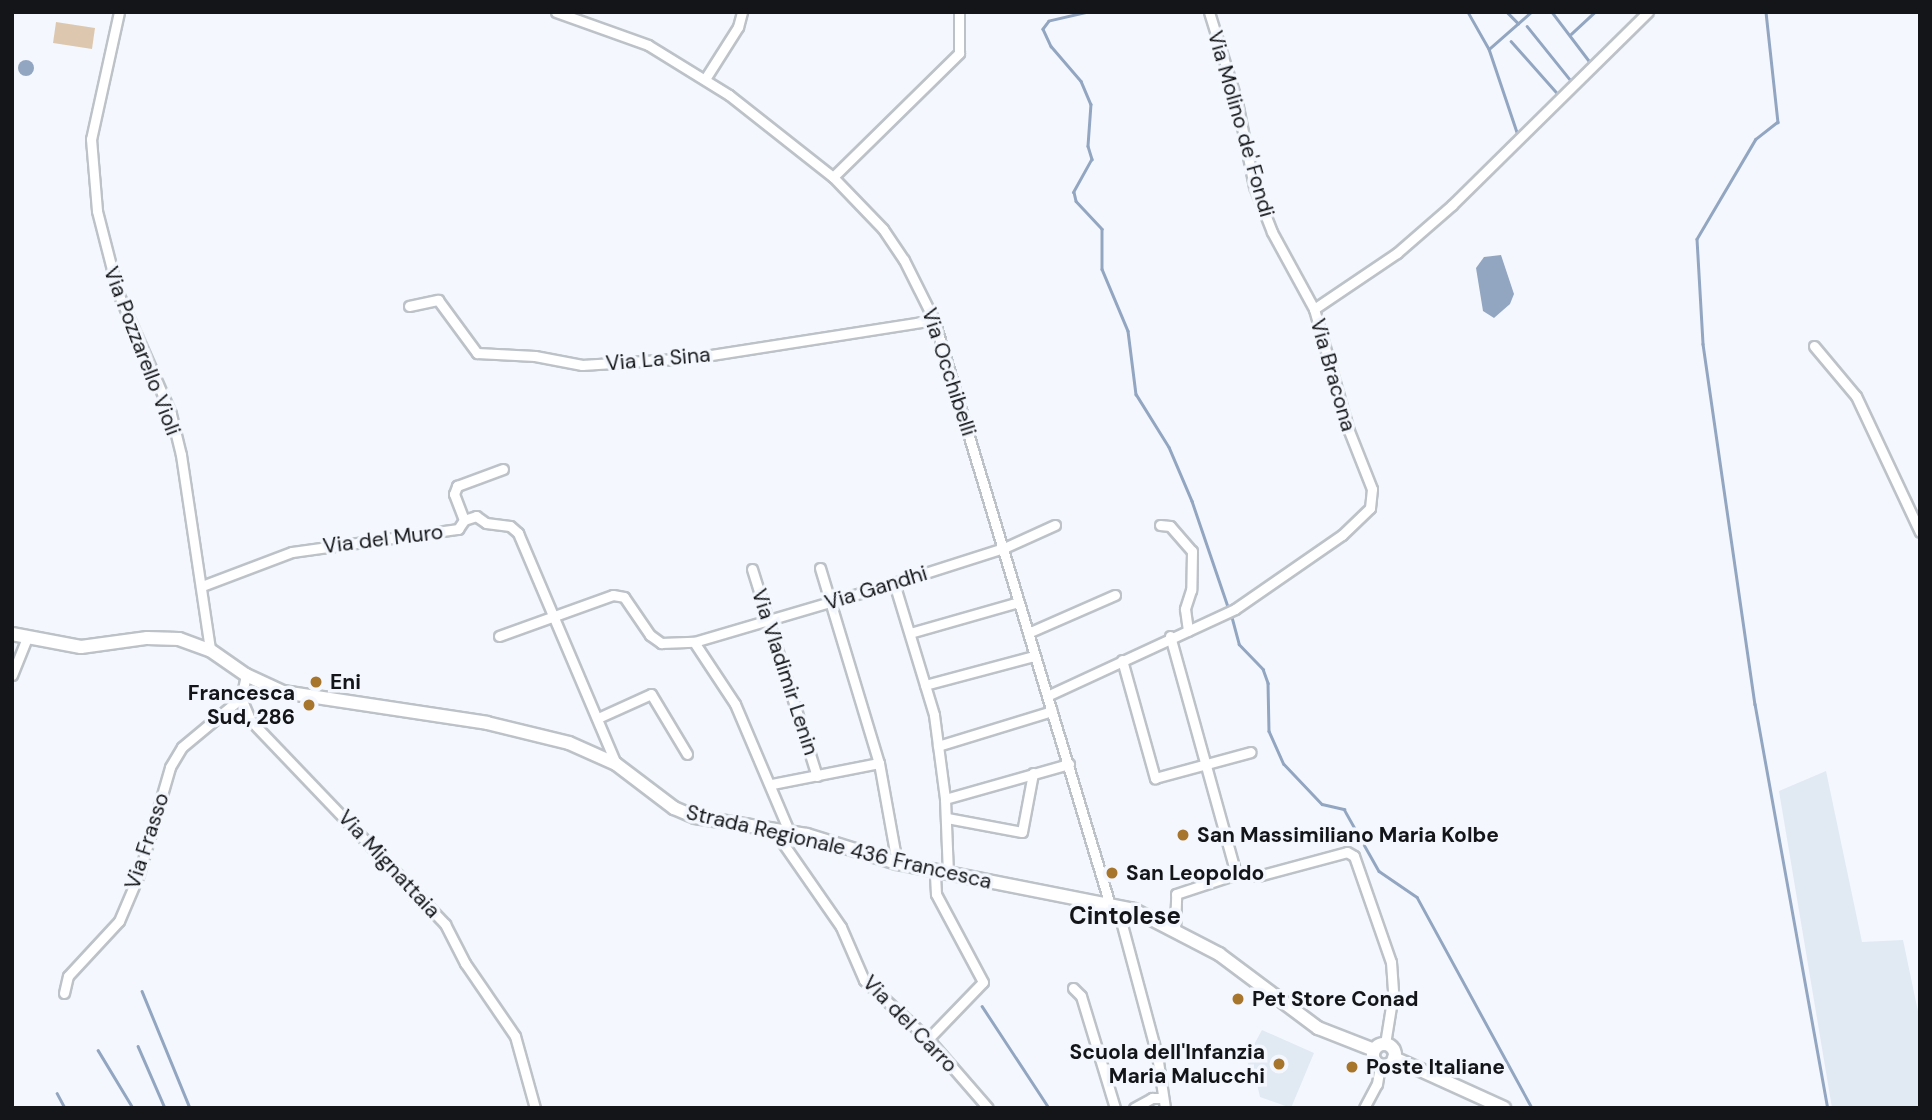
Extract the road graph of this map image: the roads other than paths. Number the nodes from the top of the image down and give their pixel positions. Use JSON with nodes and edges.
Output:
{"nodes":[{"id":1,"x":118,"y":12,"type":"edge"},
{"id":2,"x":556,"y":12,"type":"edge"},
{"id":3,"x":742,"y":12,"type":"edge"},
{"id":4,"x":959,"y":12,"type":"edge"},
{"id":5,"x":1209,"y":12,"type":"edge"},
{"id":6,"x":1648,"y":12,"type":"edge"},
{"id":7,"x":705,"y":79,"type":"junction"},
{"id":8,"x":833,"y":177,"type":"junction"},
{"id":9,"x":408,"y":306,"type":"dead end"},
{"id":10,"x":1314,"y":309,"type":"junction"},
{"id":11,"x":934,"y":320,"type":"junction"},
{"id":12,"x":1814,"y":346,"type":"dead end"},
{"id":13,"x":503,"y":469,"type":"dead end"},
{"id":14,"x":464,"y":520,"type":"junction"},
{"id":15,"x":1055,"y":525,"type":"dead end"},
{"id":16,"x":1160,"y":525,"type":"dead end"},
{"id":17,"x":1920,"y":532,"type":"edge"},
{"id":18,"x":1004,"y":548,"type":"junction"},
{"id":19,"x":820,"y":568,"type":"dead end"},
{"id":20,"x":752,"y":569,"type":"dead end"},
{"id":21,"x":894,"y":583,"type":"junction"},
{"id":22,"x":202,"y":586,"type":"junction"},
{"id":23,"x":1115,"y":595,"type":"dead end"},
{"id":24,"x":830,"y":601,"type":"junction"},
{"id":25,"x":1019,"y":602,"type":"junction"},
{"id":26,"x":555,"y":616,"type":"junction"},
{"id":27,"x":769,"y":622,"type":"junction"},
{"id":28,"x":1188,"y":631,"type":"junction"},
{"id":29,"x":909,"y":633,"type":"junction"},
{"id":30,"x":1028,"y":633,"type":"junction"},
{"id":31,"x":12,"y":634,"type":"edge"},
{"id":32,"x":499,"y":636,"type":"dead end"},
{"id":33,"x":1170,"y":636,"type":"junction"},
{"id":34,"x":27,"y":638,"type":"junction"},
{"id":35,"x":694,"y":642,"type":"junction"},
{"id":36,"x":210,"y":650,"type":"junction"},
{"id":37,"x":1034,"y":656,"type":"junction"},
{"id":38,"x":1122,"y":660,"type":"junction"},
{"id":39,"x":12,"y":675,"type":"edge"},
{"id":40,"x":246,"y":675,"type":"junction"},
{"id":41,"x":925,"y":685,"type":"junction"},
{"id":42,"x":1047,"y":696,"type":"junction"},
{"id":43,"x":241,"y":698,"type":"junction"},
{"id":44,"x":1052,"y":711,"type":"junction"},
{"id":45,"x":598,"y":718,"type":"junction"},
{"id":46,"x":938,"y":746,"type":"junction"},
{"id":47,"x":1251,"y":752,"type":"dead end"},
{"id":48,"x":687,"y":754,"type":"dead end"},
{"id":49,"x":879,"y":763,"type":"junction"},
{"id":50,"x":616,"y":764,"type":"junction"},
{"id":51,"x":1069,"y":764,"type":"junction"},
{"id":52,"x":1206,"y":764,"type":"junction"},
{"id":53,"x":1033,"y":773,"type":"junction"},
{"id":54,"x":817,"y":776,"type":"junction"},
{"id":55,"x":772,"y":784,"type":"junction"},
{"id":56,"x":945,"y":799,"type":"junction"},
{"id":57,"x":947,"y":818,"type":"junction"},
{"id":58,"x":774,"y":829,"type":"junction"},
{"id":59,"x":789,"y":831,"type":"junction"},
{"id":60,"x":897,"y":863,"type":"junction"},
{"id":61,"x":941,"y":873,"type":"junction"},
{"id":62,"x":1236,"y":874,"type":"junction"},
{"id":63,"x":1113,"y":905,"type":"junction"},
{"id":64,"x":1175,"y":930,"type":"junction"},
{"id":65,"x":1073,"y":988,"type":"dead end"},
{"id":66,"x":64,"y":993,"type":"dead end"},
{"id":67,"x":928,"y":1039,"type":"junction"},
{"id":68,"x":1379,"y":1047,"type":"junction"},
{"id":69,"x":1394,"y":1058,"type":"junction"},
{"id":70,"x":1380,"y":1065,"type":"junction"},
{"id":71,"x":1163,"y":1103,"type":"edge"},
{"id":72,"x":535,"y":1108,"type":"edge"},
{"id":73,"x":988,"y":1108,"type":"edge"},
{"id":74,"x":1115,"y":1108,"type":"edge"},
{"id":75,"x":1134,"y":1108,"type":"edge"},
{"id":76,"x":1364,"y":1108,"type":"edge"},
{"id":77,"x":1504,"y":1108,"type":"edge"}],
"edges":[{"from":1,"to":22,"type":"street","name":"Via Pozzarello Violi"},
{"from":2,"to":7,"type":"street","name":"Via Occhibelli"},
{"from":3,"to":7,"type":"street"},
{"from":4,"to":8,"type":"street"},
{"from":5,"to":10,"type":"street","name":"Via Molino de' Fondi"},
{"from":6,"to":10,"type":"street","name":"Via Bracona"},
{"from":7,"to":8,"type":"street","name":"Via Occhibelli"},
{"from":8,"to":11,"type":"street","name":"Via Occhibelli"},
{"from":9,"to":11,"type":"street","name":"Via La Sina"},
{"from":10,"to":28,"type":"street","name":"Via Bracona"},
{"from":11,"to":18,"type":"street","name":"Via Occhibelli"},
{"from":12,"to":17,"type":"street"},
{"from":13,"to":14,"type":"street"},
{"from":14,"to":22,"type":"street","name":"Via del Muro"},
{"from":14,"to":26,"type":"street","name":"Via del Muro"},
{"from":15,"to":18,"type":"street","name":"Via Gandhi"},
{"from":16,"to":28,"type":"street"},
{"from":18,"to":21,"type":"street","name":"Via Gandhi"},
{"from":18,"to":25,"type":"street","name":"Via Occhibelli"},
{"from":19,"to":24,"type":"street"},
{"from":20,"to":27,"type":"street","name":"Via Vladimir Lenin"},
{"from":21,"to":24,"type":"street","name":"Via Gandhi"},
{"from":21,"to":29,"type":"street"},
{"from":22,"to":36,"type":"street","name":"Via Pozzarello Violi"},
{"from":23,"to":30,"type":"street"},
{"from":24,"to":27,"type":"street","name":"Via Gandhi"},
{"from":24,"to":49,"type":"street"},
{"from":25,"to":29,"type":"street"},
{"from":25,"to":30,"type":"street","name":"Via Occhibelli"},
{"from":26,"to":32,"type":"street"},
{"from":26,"to":35,"type":"street","name":"Via Gandhi"},
{"from":26,"to":45,"type":"street","name":"Via del Muro"},
{"from":27,"to":35,"type":"street","name":"Via Gandhi"},
{"from":27,"to":54,"type":"street","name":"Via Vladimir Lenin"},
{"from":28,"to":33,"type":"street","name":"Via Bracona"},
{"from":29,"to":41,"type":"street"},
{"from":30,"to":37,"type":"street","name":"Via Occhibelli"},
{"from":31,"to":34,"type":"street","name":"Strada Regionale 436 Francesca"},
{"from":33,"to":38,"type":"street","name":"Via Bracona"},
{"from":33,"to":52,"type":"street"},
{"from":34,"to":36,"type":"street","name":"Strada Regionale 436 Francesca"},
{"from":34,"to":39,"type":"street"},
{"from":35,"to":55,"type":"street"},
{"from":36,"to":40,"type":"street","name":"Strada Regionale 436 Francesca"},
{"from":37,"to":41,"type":"street"},
{"from":37,"to":42,"type":"street","name":"Via Occhibelli"},
{"from":38,"to":42,"type":"street","name":"Via Bracona"},
{"from":38,"to":52,"type":"street"},
{"from":40,"to":43,"type":"street"},
{"from":40,"to":50,"type":"street","name":"Strada Regionale 436 Francesca"},
{"from":41,"to":46,"type":"street"},
{"from":42,"to":44,"type":"street","name":"Via Occhibelli"},
{"from":43,"to":66,"type":"street","name":"Via Frasso"},
{"from":43,"to":72,"type":"street","name":"Via Mignattaia"},
{"from":44,"to":46,"type":"street"},
{"from":44,"to":51,"type":"street","name":"Via Occhibelli"},
{"from":45,"to":48,"type":"street"},
{"from":45,"to":50,"type":"street","name":"Via del Muro"},
{"from":46,"to":56,"type":"street"},
{"from":47,"to":52,"type":"street"},
{"from":49,"to":54,"type":"street"},
{"from":49,"to":60,"type":"street"},
{"from":50,"to":58,"type":"street","name":"Strada Regionale 436 Francesca"},
{"from":51,"to":53,"type":"street"},
{"from":51,"to":63,"type":"street","name":"Via Occhibelli"},
{"from":52,"to":62,"type":"street"},
{"from":53,"to":56,"type":"street"},
{"from":53,"to":57,"type":"street"},
{"from":54,"to":55,"type":"street"},
{"from":55,"to":59,"type":"street"},
{"from":56,"to":57,"type":"street"},
{"from":57,"to":61,"type":"street"},
{"from":58,"to":59,"type":"street","name":"Strada Regionale 436 Francesca"},
{"from":58,"to":67,"type":"street","name":"Via del Carro"},
{"from":59,"to":60,"type":"street","name":"Strada Regionale 436 Francesca"},
{"from":60,"to":61,"type":"street","name":"Strada Regionale 436 Francesca"},
{"from":61,"to":63,"type":"street","name":"Strada Regionale 436 Francesca"},
{"from":61,"to":67,"type":"street"},
{"from":62,"to":64,"type":"street"},
{"from":62,"to":68,"type":"street"},
{"from":63,"to":64,"type":"street","name":"Strada Regionale 436 Francesca"},
{"from":63,"to":71,"type":"street","name":"Via Occhibelli"},
{"from":64,"to":68,"type":"street","name":"Strada Regionale 436 Francesca"},
{"from":65,"to":74,"type":"street"},
{"from":67,"to":73,"type":"street","name":"Via del Carro"},
{"from":68,"to":69,"type":"street"},
{"from":68,"to":70,"type":"street"},
{"from":69,"to":70,"type":"street"},
{"from":69,"to":77,"type":"street"},
{"from":70,"to":76,"type":"street"},
{"from":71,"to":75,"type":"street"}]}
